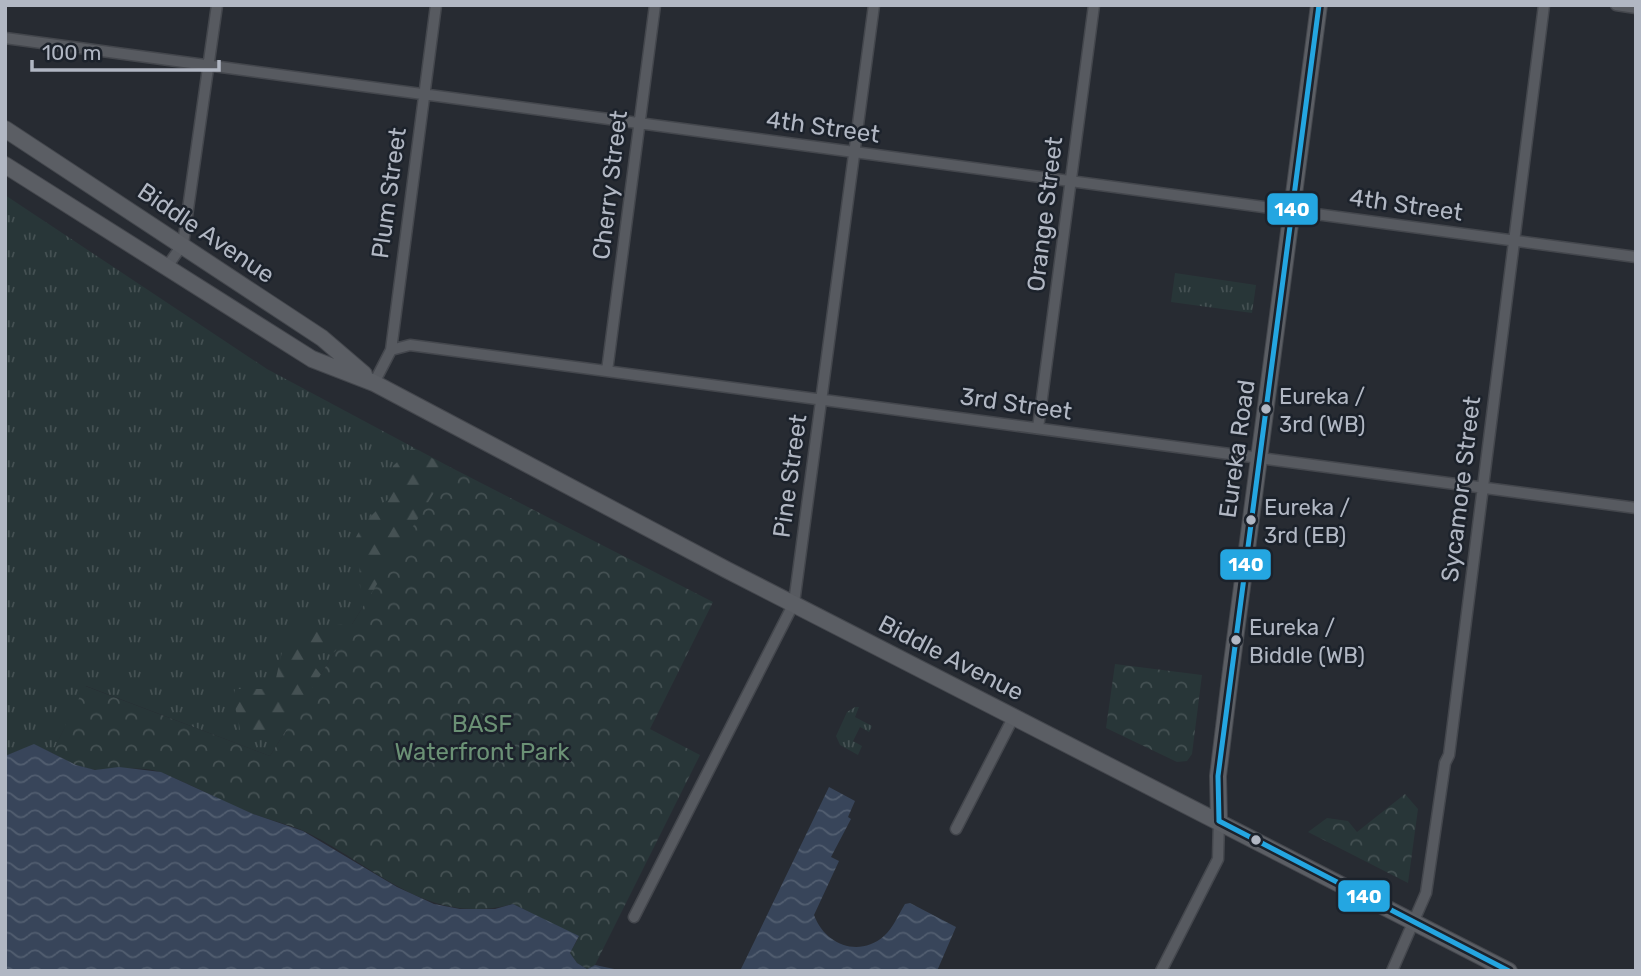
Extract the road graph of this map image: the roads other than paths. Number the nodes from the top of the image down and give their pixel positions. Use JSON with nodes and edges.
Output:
{"nodes":[{"id":1,"x":217,"y":5,"type":"edge"},
{"id":2,"x":436,"y":5,"type":"edge"},
{"id":3,"x":655,"y":5,"type":"edge"},
{"id":4,"x":874,"y":5,"type":"edge"},
{"id":5,"x":1094,"y":5,"type":"edge"},
{"id":6,"x":1319,"y":5,"type":"edge"},
{"id":7,"x":1544,"y":5,"type":"edge"},
{"id":8,"x":1616,"y":5,"type":"edge"},
{"id":9,"x":1636,"y":8,"type":"edge"},
{"id":10,"x":5,"y":38,"type":"edge"},
{"id":11,"x":209,"y":67,"type":"junction"},
{"id":12,"x":424,"y":94,"type":"junction"},
{"id":13,"x":639,"y":123,"type":"junction"},
{"id":14,"x":5,"y":129,"type":"edge"},
{"id":15,"x":855,"y":152,"type":"junction"},
{"id":16,"x":5,"y":165,"type":"edge"},
{"id":17,"x":1070,"y":181,"type":"junction"},
{"id":18,"x":1292,"y":211,"type":"junction"},
{"id":19,"x":1513,"y":240,"type":"junction"},
{"id":20,"x":183,"y":244,"type":"junction"},
{"id":21,"x":1636,"y":257,"type":"edge"},
{"id":22,"x":166,"y":268,"type":"junction"},
{"id":23,"x":391,"y":350,"type":"junction"},
{"id":24,"x":607,"y":371,"type":"junction"},
{"id":25,"x":374,"y":383,"type":"junction"},
{"id":26,"x":822,"y":400,"type":"junction"},
{"id":27,"x":1038,"y":428,"type":"junction"},
{"id":28,"x":1259,"y":457,"type":"junction"},
{"id":29,"x":1483,"y":488,"type":"junction"},
{"id":30,"x":1636,"y":508,"type":"edge"},
{"id":31,"x":794,"y":603,"type":"junction"},
{"id":32,"x":1014,"y":716,"type":"junction"},
{"id":33,"x":1219,"y":821,"type":"junction"},
{"id":34,"x":956,"y":829,"type":"dead end"},
{"id":35,"x":634,"y":916,"type":"dead end"},
{"id":36,"x":1415,"y":923,"type":"junction"},
{"id":37,"x":1161,"y":971,"type":"edge"},
{"id":38,"x":1392,"y":971,"type":"edge"},
{"id":39,"x":1509,"y":971,"type":"edge"}],
"edges":[{"from":1,"to":11,"type":"street"},
{"from":2,"to":12,"type":"street","name":"Plum Street"},
{"from":3,"to":13,"type":"street","name":"Cherry Street"},
{"from":4,"to":15,"type":"street","name":"Pine Street"},
{"from":5,"to":17,"type":"street","name":"Orange Street"},
{"from":6,"to":18,"type":"main road","name":"Eureka Road"},
{"from":7,"to":19,"type":"street","name":"Sycamore Street"},
{"from":8,"to":9,"type":"street"},
{"from":10,"to":11,"type":"street","name":"4th Street"},
{"from":11,"to":12,"type":"street","name":"4th Street"},
{"from":11,"to":20,"type":"street"},
{"from":12,"to":13,"type":"street","name":"4th Street"},
{"from":12,"to":23,"type":"street","name":"Plum Street"},
{"from":13,"to":15,"type":"street","name":"4th Street"},
{"from":13,"to":24,"type":"street","name":"Cherry Street"},
{"from":14,"to":20,"type":"main road","name":"Biddle Avenue"},
{"from":15,"to":17,"type":"street","name":"4th Street"},
{"from":15,"to":26,"type":"street","name":"Pine Street"},
{"from":16,"to":22,"type":"main road","name":"Biddle Avenue"},
{"from":17,"to":18,"type":"street","name":"4th Street"},
{"from":17,"to":27,"type":"street","name":"Orange Street"},
{"from":18,"to":19,"type":"street","name":"4th Street"},
{"from":18,"to":28,"type":"main road","name":"Eureka Road"},
{"from":19,"to":21,"type":"street","name":"4th Street"},
{"from":19,"to":29,"type":"street","name":"Sycamore Street"},
{"from":20,"to":22,"type":"street"},
{"from":20,"to":25,"type":"main road","name":"Biddle Avenue"},
{"from":22,"to":25,"type":"main road","name":"Biddle Avenue"},
{"from":23,"to":24,"type":"street","name":"3rd Street"},
{"from":23,"to":25,"type":"street","name":"Plum Street"},
{"from":24,"to":26,"type":"street","name":"3rd Street"},
{"from":25,"to":31,"type":"main road","name":"Biddle Avenue"},
{"from":26,"to":27,"type":"street","name":"3rd Street"},
{"from":26,"to":31,"type":"street","name":"Pine Street"},
{"from":27,"to":28,"type":"street","name":"3rd Street"},
{"from":28,"to":29,"type":"street","name":"3rd Street"},
{"from":28,"to":33,"type":"main road","name":"Eureka Road"},
{"from":29,"to":30,"type":"street","name":"3rd Street"},
{"from":29,"to":36,"type":"street","name":"Sycamore Street"},
{"from":31,"to":32,"type":"main road","name":"Biddle Avenue"},
{"from":31,"to":35,"type":"street","name":"Pine Street"},
{"from":32,"to":33,"type":"main road","name":"Biddle Avenue"},
{"from":32,"to":34,"type":"street"},
{"from":33,"to":36,"type":"main road","name":"Biddle Avenue"},
{"from":33,"to":37,"type":"street","name":"Eureka Road"},
{"from":36,"to":38,"type":"street","name":"Sycamore Street"},
{"from":36,"to":39,"type":"main road","name":"Biddle Avenue"}]}
